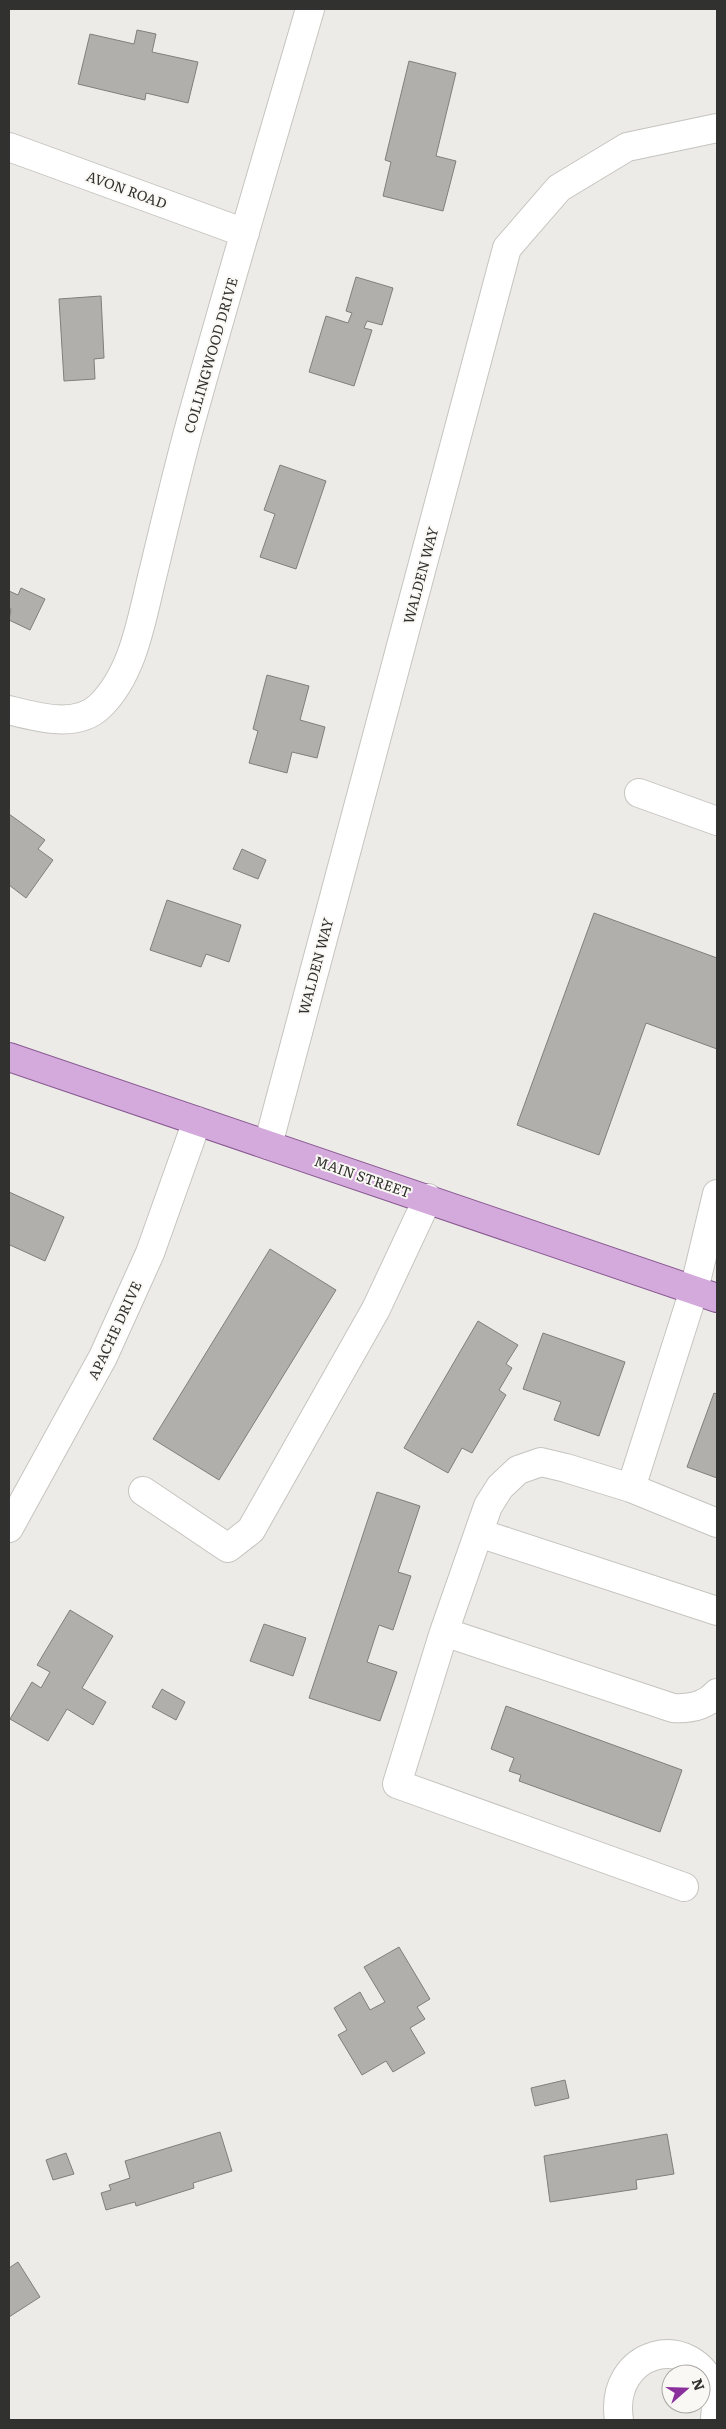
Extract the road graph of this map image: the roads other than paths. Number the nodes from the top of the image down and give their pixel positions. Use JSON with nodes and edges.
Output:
{"nodes":[{"id":1,"x":310,"y":9,"type":"edge"},
{"id":2,"x":717,"y":128,"type":"edge"},
{"id":3,"x":9,"y":147,"type":"edge"},
{"id":4,"x":245,"y":233,"type":"junction"},
{"id":5,"x":9,"y":710,"type":"edge"},
{"id":6,"x":639,"y":793,"type":"dead end"},
{"id":7,"x":717,"y":822,"type":"edge"},
{"id":8,"x":9,"y":1057,"type":"edge"},
{"id":9,"x":198,"y":1121,"type":"junction"},
{"id":10,"x":268,"y":1145,"type":"junction"},
{"id":11,"x":717,"y":1194,"type":"edge"},
{"id":12,"x":428,"y":1198,"type":"junction"},
{"id":13,"x":706,"y":1294,"type":"edge"},
{"id":14,"x":631,"y":1488,"type":"junction"},
{"id":15,"x":143,"y":1491,"type":"dead end"},
{"id":16,"x":717,"y":1523,"type":"edge"},
{"id":17,"x":9,"y":1528,"type":"edge"},
{"id":18,"x":479,"y":1533,"type":"junction"},
{"id":19,"x":717,"y":1611,"type":"edge"},
{"id":20,"x":444,"y":1632,"type":"junction"},
{"id":21,"x":717,"y":1692,"type":"edge"},
{"id":22,"x":684,"y":1887,"type":"dead end"},
{"id":23,"x":619,"y":2420,"type":"edge"},
{"id":24,"x":715,"y":2420,"type":"edge"}],
"edges":[{"from":1,"to":4,"type":"street","name":"COLLINGWOOD DRIVE"},
{"from":2,"to":10,"type":"street","name":"WALDEN WAY"},
{"from":3,"to":4,"type":"street","name":"AVON ROAD"},
{"from":4,"to":5,"type":"street","name":"COLLINGWOOD DRIVE"},
{"from":6,"to":7,"type":"street"},
{"from":8,"to":9,"type":"main road","name":"MAIN STREET"},
{"from":9,"to":10,"type":"main road","name":"MAIN STREET"},
{"from":9,"to":17,"type":"street","name":"APACHE DRIVE"},
{"from":10,"to":12,"type":"main road","name":"MAIN STREET"},
{"from":11,"to":13,"type":"street"},
{"from":12,"to":13,"type":"main road","name":"MAIN STREET"},
{"from":12,"to":15,"type":"street"},
{"from":13,"to":14,"type":"street"},
{"from":14,"to":16,"type":"street"},
{"from":14,"to":18,"type":"street"},
{"from":18,"to":19,"type":"street"},
{"from":18,"to":20,"type":"street"},
{"from":20,"to":21,"type":"street"},
{"from":20,"to":22,"type":"street"},
{"from":23,"to":24,"type":"street"}]}
